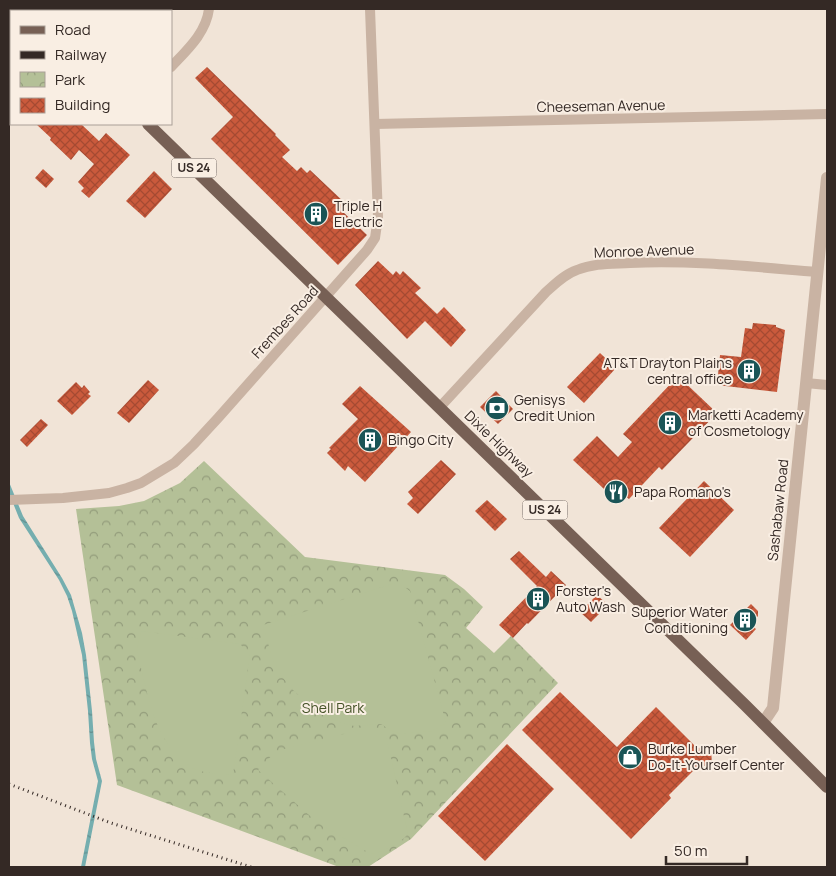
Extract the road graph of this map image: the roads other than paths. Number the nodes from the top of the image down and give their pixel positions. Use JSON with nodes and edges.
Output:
{"nodes":[{"id":1,"x":209,"y":9,"type":"edge"},
{"id":2,"x":370,"y":9,"type":"edge"},
{"id":3,"x":172,"y":66,"type":"edge"},
{"id":4,"x":827,"y":114,"type":"edge"},
{"id":5,"x":375,"y":124,"type":"junction"},
{"id":6,"x":149,"y":125,"type":"edge"},
{"id":7,"x":827,"y":178,"type":"edge"},
{"id":8,"x":824,"y":230,"type":"edge"},
{"id":9,"x":817,"y":272,"type":"junction"},
{"id":10,"x":326,"y":296,"type":"junction"},
{"id":11,"x":806,"y":383,"type":"junction"},
{"id":12,"x":827,"y":385,"type":"edge"},
{"id":13,"x":440,"y":407,"type":"junction"},
{"id":14,"x":9,"y":500,"type":"edge"},
{"id":15,"x":763,"y":723,"type":"junction"},
{"id":16,"x":827,"y":787,"type":"edge"}],
"edges":[{"from":1,"to":3,"type":"street"},
{"from":2,"to":5,"type":"street","name":"Frembes Road"},
{"from":4,"to":5,"type":"street","name":"Cheeseman Avenue"},
{"from":5,"to":10,"type":"street","name":"Frembes Road"},
{"from":6,"to":10,"type":"main road","name":"Dixie Highway","number":"US 24"},
{"from":7,"to":8,"type":"street","name":"Sashabaw Road"},
{"from":8,"to":9,"type":"street","name":"Sashabaw Road"},
{"from":9,"to":11,"type":"street","name":"Sashabaw Road"},
{"from":9,"to":13,"type":"street","name":"Monroe Avenue"},
{"from":10,"to":13,"type":"main road","name":"Dixie Highway","number":"US 24"},
{"from":10,"to":14,"type":"street","name":"Frembes Road"},
{"from":11,"to":12,"type":"street"},
{"from":11,"to":15,"type":"street","name":"Sashabaw Road"},
{"from":13,"to":15,"type":"main road","name":"Dixie Highway","number":"US 24"},
{"from":15,"to":16,"type":"main road","name":"Dixie Highway","number":"US 24"}]}
